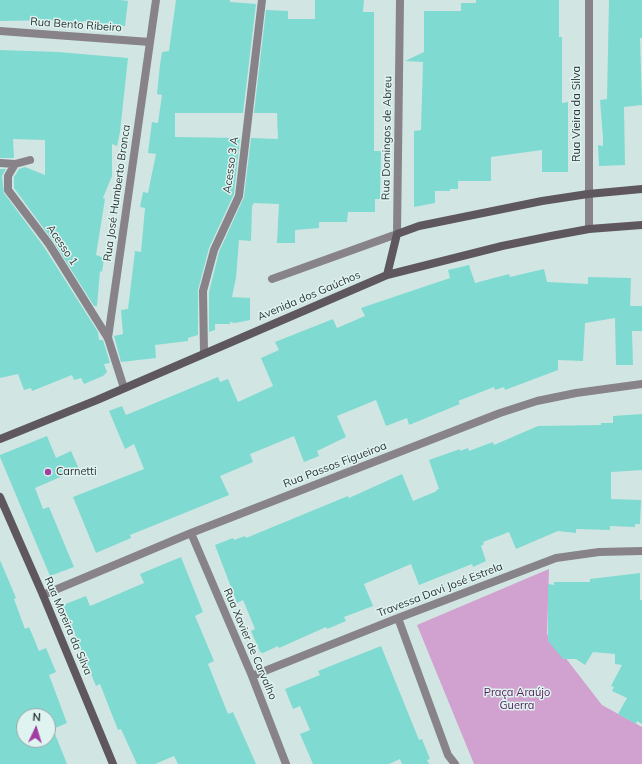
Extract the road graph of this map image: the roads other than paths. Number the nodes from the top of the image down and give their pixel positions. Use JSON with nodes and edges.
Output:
{"nodes":[{"id":1,"x":156,"y":0,"type":"edge"},
{"id":2,"x":262,"y":0,"type":"edge"},
{"id":3,"x":400,"y":0,"type":"edge"},
{"id":4,"x":589,"y":0,"type":"edge"},
{"id":5,"x":0,"y":31,"type":"edge"},
{"id":6,"x":150,"y":42,"type":"junction"},
{"id":7,"x":30,"y":160,"type":"dead end"},
{"id":8,"x":0,"y":163,"type":"edge"},
{"id":9,"x":15,"y":164,"type":"junction"},
{"id":10,"x":642,"y":190,"type":"edge"},
{"id":11,"x":588,"y":194,"type":"junction"},
{"id":12,"x":642,"y":225,"type":"edge"},
{"id":13,"x":589,"y":229,"type":"junction"},
{"id":14,"x":398,"y":234,"type":"junction"},
{"id":15,"x":387,"y":275,"type":"junction"},
{"id":16,"x":272,"y":279,"type":"dead end"},
{"id":17,"x":108,"y":338,"type":"junction"},
{"id":18,"x":204,"y":353,"type":"junction"},
{"id":19,"x":642,"y":384,"type":"edge"},
{"id":20,"x":124,"y":388,"type":"junction"},
{"id":21,"x":0,"y":439,"type":"edge"},
{"id":22,"x":0,"y":497,"type":"edge"},
{"id":23,"x":191,"y":533,"type":"junction"},
{"id":24,"x":642,"y":552,"type":"edge"},
{"id":25,"x":43,"y":595,"type":"junction"},
{"id":26,"x":398,"y":618,"type":"junction"},
{"id":27,"x":252,"y":676,"type":"junction"},
{"id":28,"x":113,"y":764,"type":"edge"},
{"id":29,"x":286,"y":764,"type":"edge"},
{"id":30,"x":455,"y":764,"type":"edge"}],
"edges":[{"from":1,"to":6,"type":"street","name":"Rua José Humberto Bronca"},
{"from":2,"to":18,"type":"street","name":"Acesso 3 A"},
{"from":3,"to":14,"type":"street","name":"Rua Domingos de Abreu"},
{"from":4,"to":11,"type":"street","name":"Rua Vieira da Silva"},
{"from":5,"to":6,"type":"street","name":"Rua Bento Ribeiro"},
{"from":6,"to":17,"type":"street","name":"Rua José Humberto Bronca"},
{"from":7,"to":9,"type":"street"},
{"from":8,"to":9,"type":"street"},
{"from":9,"to":17,"type":"street","name":"Acesso 1"},
{"from":10,"to":11,"type":"street"},
{"from":11,"to":13,"type":"street","name":"Rua Vieira da Silva"},
{"from":11,"to":14,"type":"street"},
{"from":12,"to":13,"type":"street","name":"Avenida dos Gaúchos"},
{"from":13,"to":15,"type":"street","name":"Avenida dos Gaúchos"},
{"from":14,"to":15,"type":"street","name":"Rua Domingos de Abreu"},
{"from":14,"to":16,"type":"street"},
{"from":15,"to":18,"type":"street","name":"Avenida dos Gaúchos"},
{"from":17,"to":20,"type":"street","name":"Rua José Humberto Bronca"},
{"from":18,"to":20,"type":"street","name":"Avenida dos Gaúchos"},
{"from":19,"to":23,"type":"street","name":"Rua Passos Figueiroa"},
{"from":20,"to":21,"type":"street","name":"Avenida dos Gaúchos"},
{"from":22,"to":25,"type":"street","name":"Rua Moreira da Silva"},
{"from":23,"to":25,"type":"street","name":"Rua Passos Figueiroa"},
{"from":23,"to":27,"type":"street","name":"Rua Xavier de Carvalho"},
{"from":24,"to":26,"type":"street","name":"Travessa Davi José Estrela"},
{"from":25,"to":28,"type":"street","name":"Rua Moreira da Silva"},
{"from":26,"to":27,"type":"street","name":"Travessa Davi José Estrela"},
{"from":26,"to":30,"type":"street"},
{"from":27,"to":29,"type":"street","name":"Rua Xavier de Carvalho"}]}
